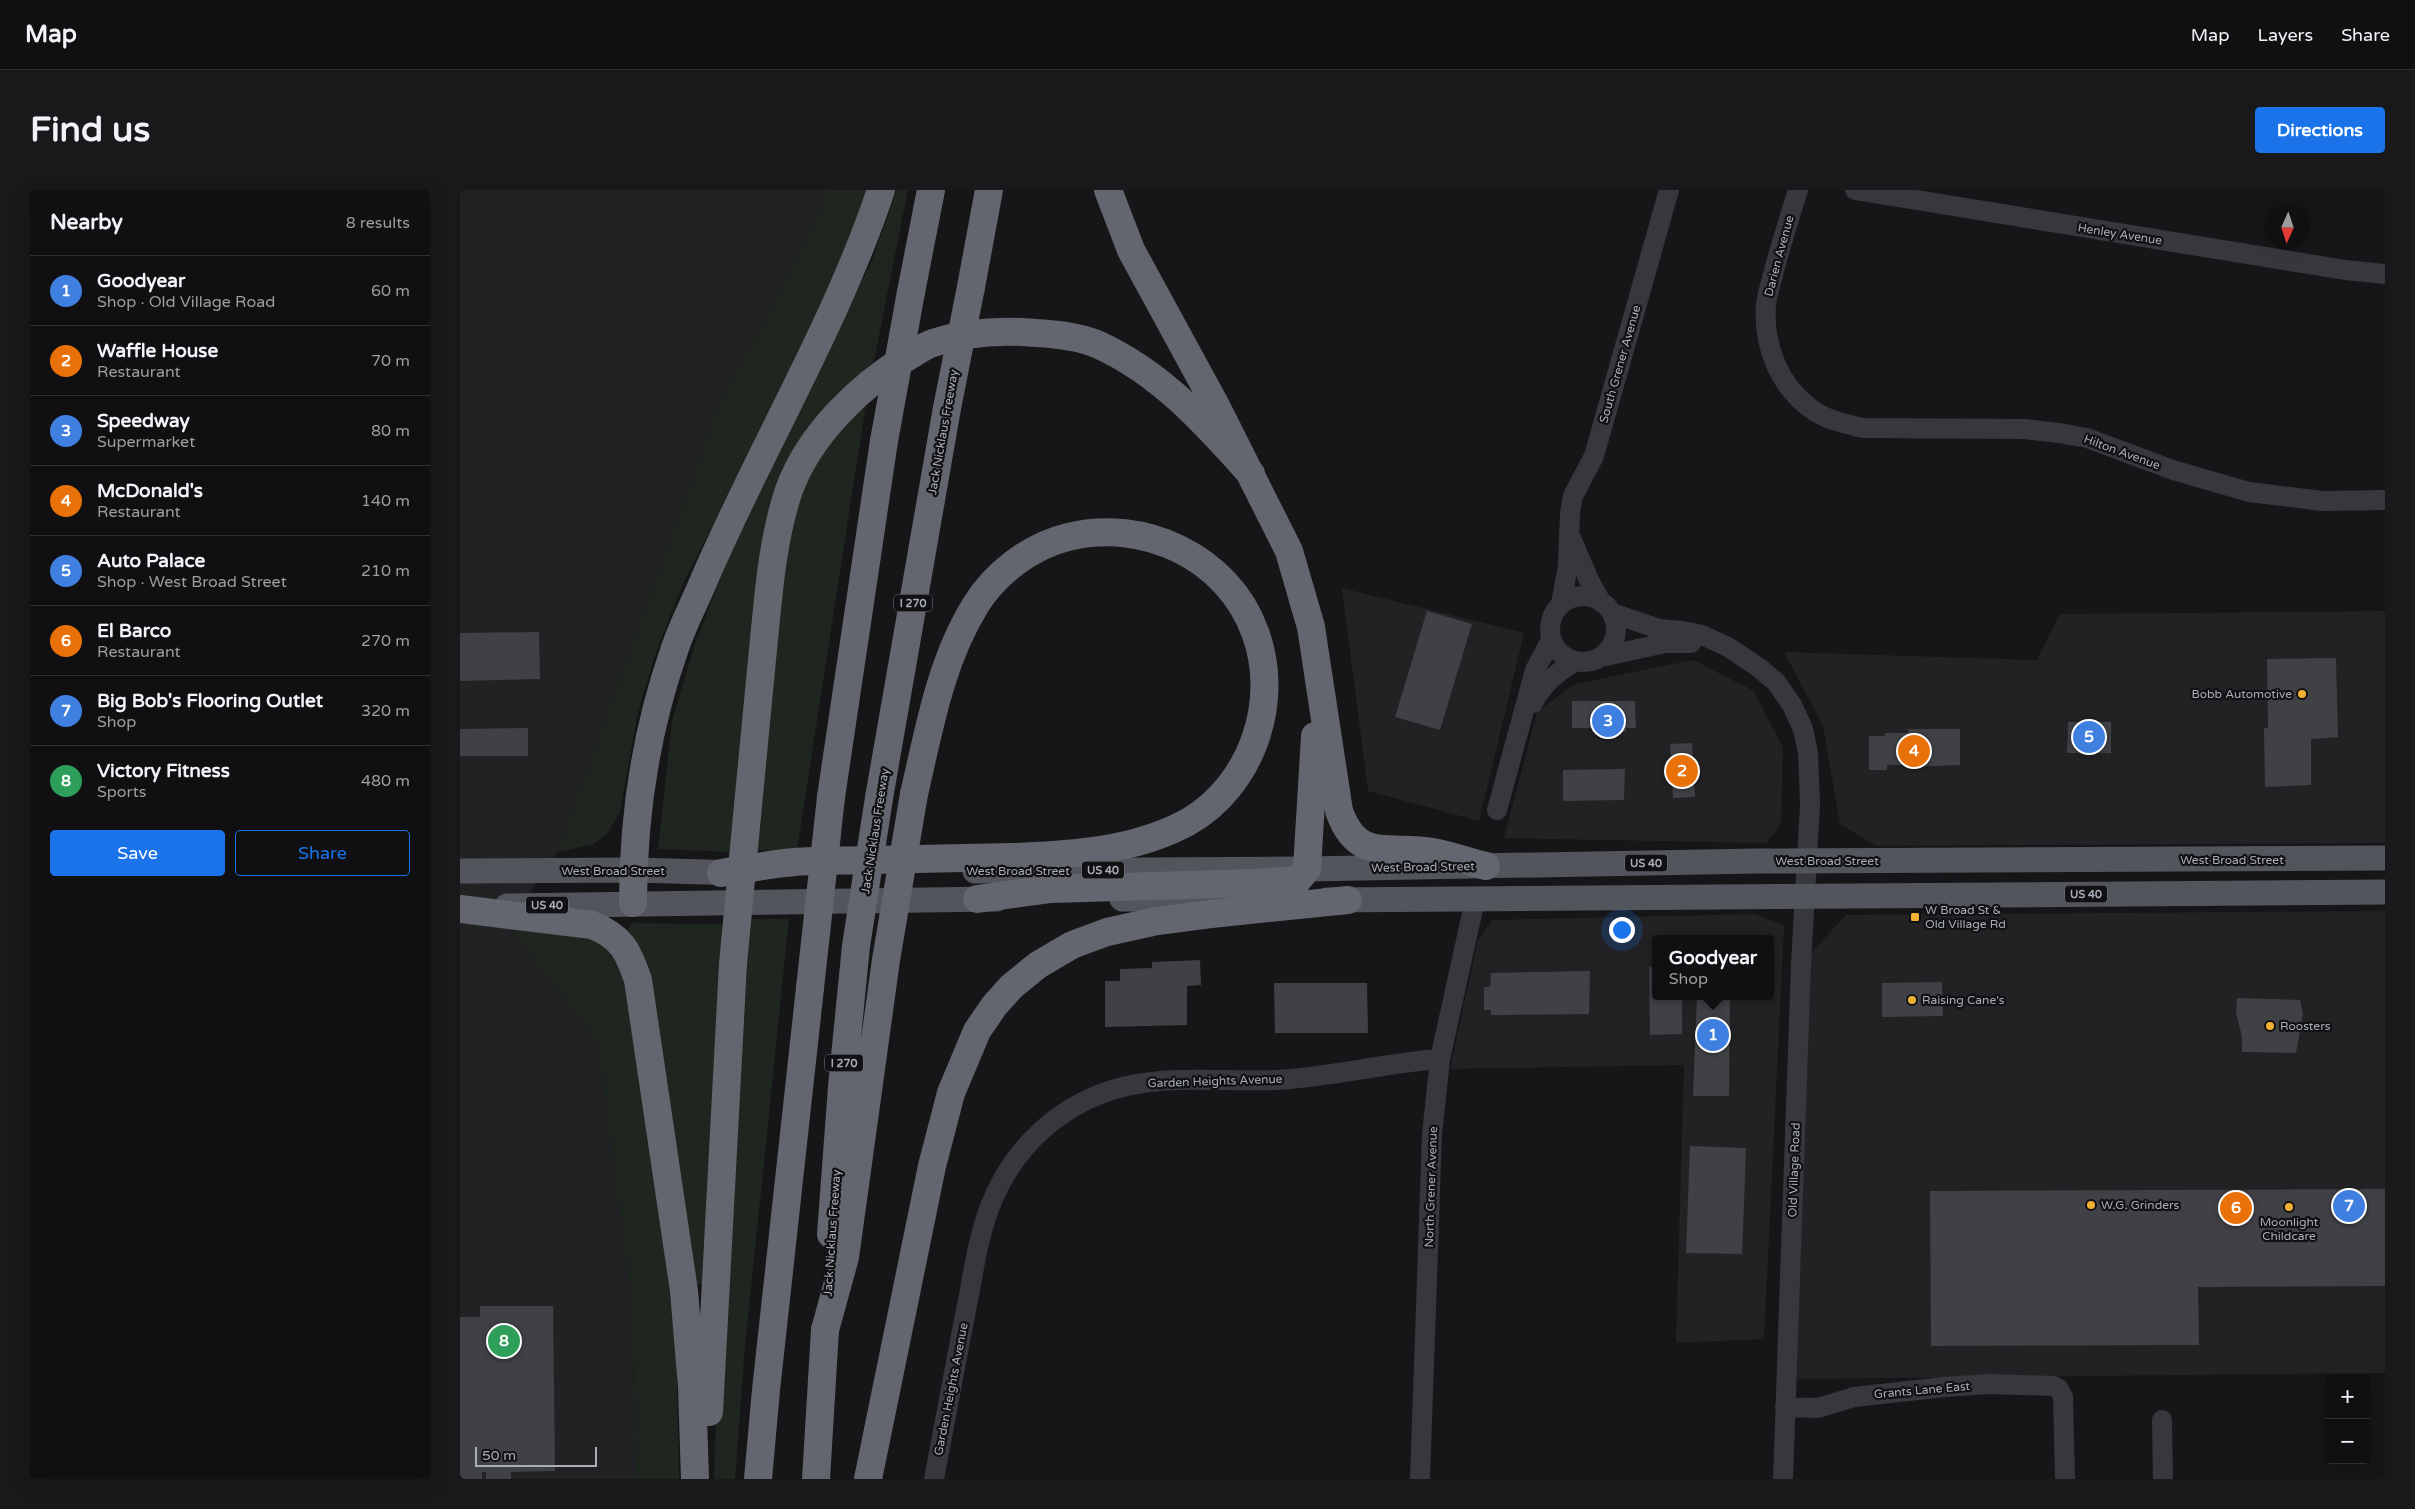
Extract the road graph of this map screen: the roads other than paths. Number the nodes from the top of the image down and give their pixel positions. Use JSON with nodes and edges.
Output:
{"nodes":[{"id":1,"x":881,"y":190,"type":"edge"},
{"id":2,"x":931,"y":190,"type":"edge"},
{"id":3,"x":989,"y":190,"type":"edge"},
{"id":4,"x":1108,"y":190,"type":"edge"},
{"id":5,"x":1669,"y":190,"type":"edge"},
{"id":6,"x":1798,"y":190,"type":"edge"},
{"id":7,"x":1855,"y":190,"type":"edge"},
{"id":8,"x":2385,"y":274,"type":"edge"},
{"id":9,"x":1783,"y":379,"type":"joint"},
{"id":10,"x":1251,"y":474,"type":"junction"},
{"id":11,"x":2385,"y":500,"type":"edge"},
{"id":12,"x":1571,"y":536,"type":"junction"},
{"id":13,"x":1561,"y":604,"type":"junction"},
{"id":14,"x":1607,"y":608,"type":"junction"},
{"id":15,"x":1551,"y":640,"type":"junction"},
{"id":16,"x":1728,"y":647,"type":"junction"},
{"id":17,"x":1601,"y":657,"type":"junction"},
{"id":18,"x":1575,"y":662,"type":"junction"},
{"id":19,"x":1319,"y":679,"type":"junction"},
{"id":20,"x":1522,"y":722,"type":"junction"},
{"id":21,"x":1497,"y":810,"type":"dead end"},
{"id":22,"x":1806,"y":861,"type":"junction"},
{"id":23,"x":1486,"y":866,"type":"junction"},
{"id":24,"x":1307,"y":869,"type":"junction"},
{"id":25,"x":633,"y":870,"type":"junction"},
{"id":26,"x":460,"y":871,"type":"edge"},
{"id":27,"x":721,"y":873,"type":"junction"},
{"id":28,"x":2379,"y":875,"type":"edge"},
{"id":29,"x":2166,"y":893,"type":"junction"},
{"id":30,"x":1805,"y":896,"type":"junction"},
{"id":31,"x":977,"y":899,"type":"junction"},
{"id":32,"x":1348,"y":900,"type":"junction"},
{"id":33,"x":1475,"y":900,"type":"junction"},
{"id":34,"x":633,"y":903,"type":"junction"},
{"id":35,"x":460,"y":908,"type":"edge"},
{"id":36,"x":1440,"y":1059,"type":"junction"},
{"id":37,"x":824,"y":1337,"type":"junction"},
{"id":38,"x":1786,"y":1407,"type":"junction"},
{"id":39,"x":2162,"y":1420,"type":"dead end"},
{"id":40,"x":695,"y":1479,"type":"edge"},
{"id":41,"x":707,"y":1479,"type":"edge"},
{"id":42,"x":758,"y":1479,"type":"edge"},
{"id":43,"x":816,"y":1479,"type":"edge"},
{"id":44,"x":868,"y":1479,"type":"edge"},
{"id":45,"x":934,"y":1479,"type":"edge"},
{"id":46,"x":1420,"y":1479,"type":"edge"},
{"id":47,"x":1783,"y":1479,"type":"edge"},
{"id":48,"x":2065,"y":1479,"type":"edge"},
{"id":49,"x":2163,"y":1479,"type":"edge"}],
"edges":[{"from":1,"to":25,"type":"highway"},
{"from":2,"to":42,"type":"highway","bridge":true},
{"from":3,"to":37,"type":"highway","name":"Jack Nicklaus Freeway","number":"I 270","bridge":true},
{"from":4,"to":10,"type":"highway"},
{"from":5,"to":12,"type":"street","name":"South Grener Avenue"},
{"from":6,"to":9,"type":"street","name":"Darien Avenue"},
{"from":7,"to":8,"type":"street","name":"Henley Avenue"},
{"from":9,"to":11,"type":"street","name":"Hilton Avenue"},
{"from":10,"to":19,"type":"highway"},
{"from":10,"to":41,"type":"highway","bridge":true},
{"from":12,"to":13,"type":"street","name":"South Grener Avenue"},
{"from":12,"to":14,"type":"street","name":"South Grener Avenue"},
{"from":13,"to":14,"type":"street"},
{"from":13,"to":15,"type":"street"},
{"from":14,"to":16,"type":"street"},
{"from":14,"to":17,"type":"street"},
{"from":15,"to":18,"type":"street"},
{"from":15,"to":20,"type":"street"},
{"from":16,"to":17,"type":"street"},
{"from":16,"to":22,"type":"street"},
{"from":17,"to":18,"type":"street"},
{"from":18,"to":20,"type":"street"},
{"from":19,"to":23,"type":"highway"},
{"from":19,"to":24,"type":"highway"},
{"from":20,"to":21,"type":"street"},
{"from":22,"to":23,"type":"main road","name":"West Broad Street","number":"US 40"},
{"from":22,"to":28,"type":"main road","name":"West Broad Street","number":"US 40"},
{"from":22,"to":30,"type":"street","name":"Old Village Road"},
{"from":23,"to":24,"type":"main road","name":"West Broad Street","number":"US 40"},
{"from":24,"to":27,"type":"main road","name":"West Broad Street","number":"US 40"},
{"from":24,"to":31,"type":"highway"},
{"from":25,"to":26,"type":"main road","name":"West Broad Street","number":"US 40"},
{"from":25,"to":27,"type":"main road","name":"West Broad Street","number":"US 40"},
{"from":25,"to":34,"type":"highway"},
{"from":27,"to":37,"type":"highway","bridge":true},
{"from":28,"to":29,"type":"main road","number":"US 40"},
{"from":28,"to":29,"type":"main road"},
{"from":29,"to":30,"type":"main road","number":"US 40"},
{"from":30,"to":33,"type":"main road","number":"US 40"},
{"from":30,"to":38,"type":"street","name":"Old Village Road"},
{"from":31,"to":32,"type":"main road","number":"US 40"},
{"from":31,"to":34,"type":"main road","number":"US 40"},
{"from":32,"to":33,"type":"main road","number":"US 40"},
{"from":32,"to":44,"type":"highway"},
{"from":33,"to":36,"type":"street","name":"North Grener Avenue"},
{"from":34,"to":35,"type":"main road","number":"US 40"},
{"from":35,"to":40,"type":"highway"},
{"from":36,"to":45,"type":"street","name":"Garden Heights Avenue"},
{"from":36,"to":46,"type":"street","name":"North Grener Avenue"},
{"from":37,"to":43,"type":"highway","name":"Jack Nicklaus Freeway","number":"I 270"},
{"from":38,"to":47,"type":"street","name":"Old Village Road"},
{"from":38,"to":48,"type":"street","name":"Grants Lane East"},
{"from":39,"to":49,"type":"street"}]}
